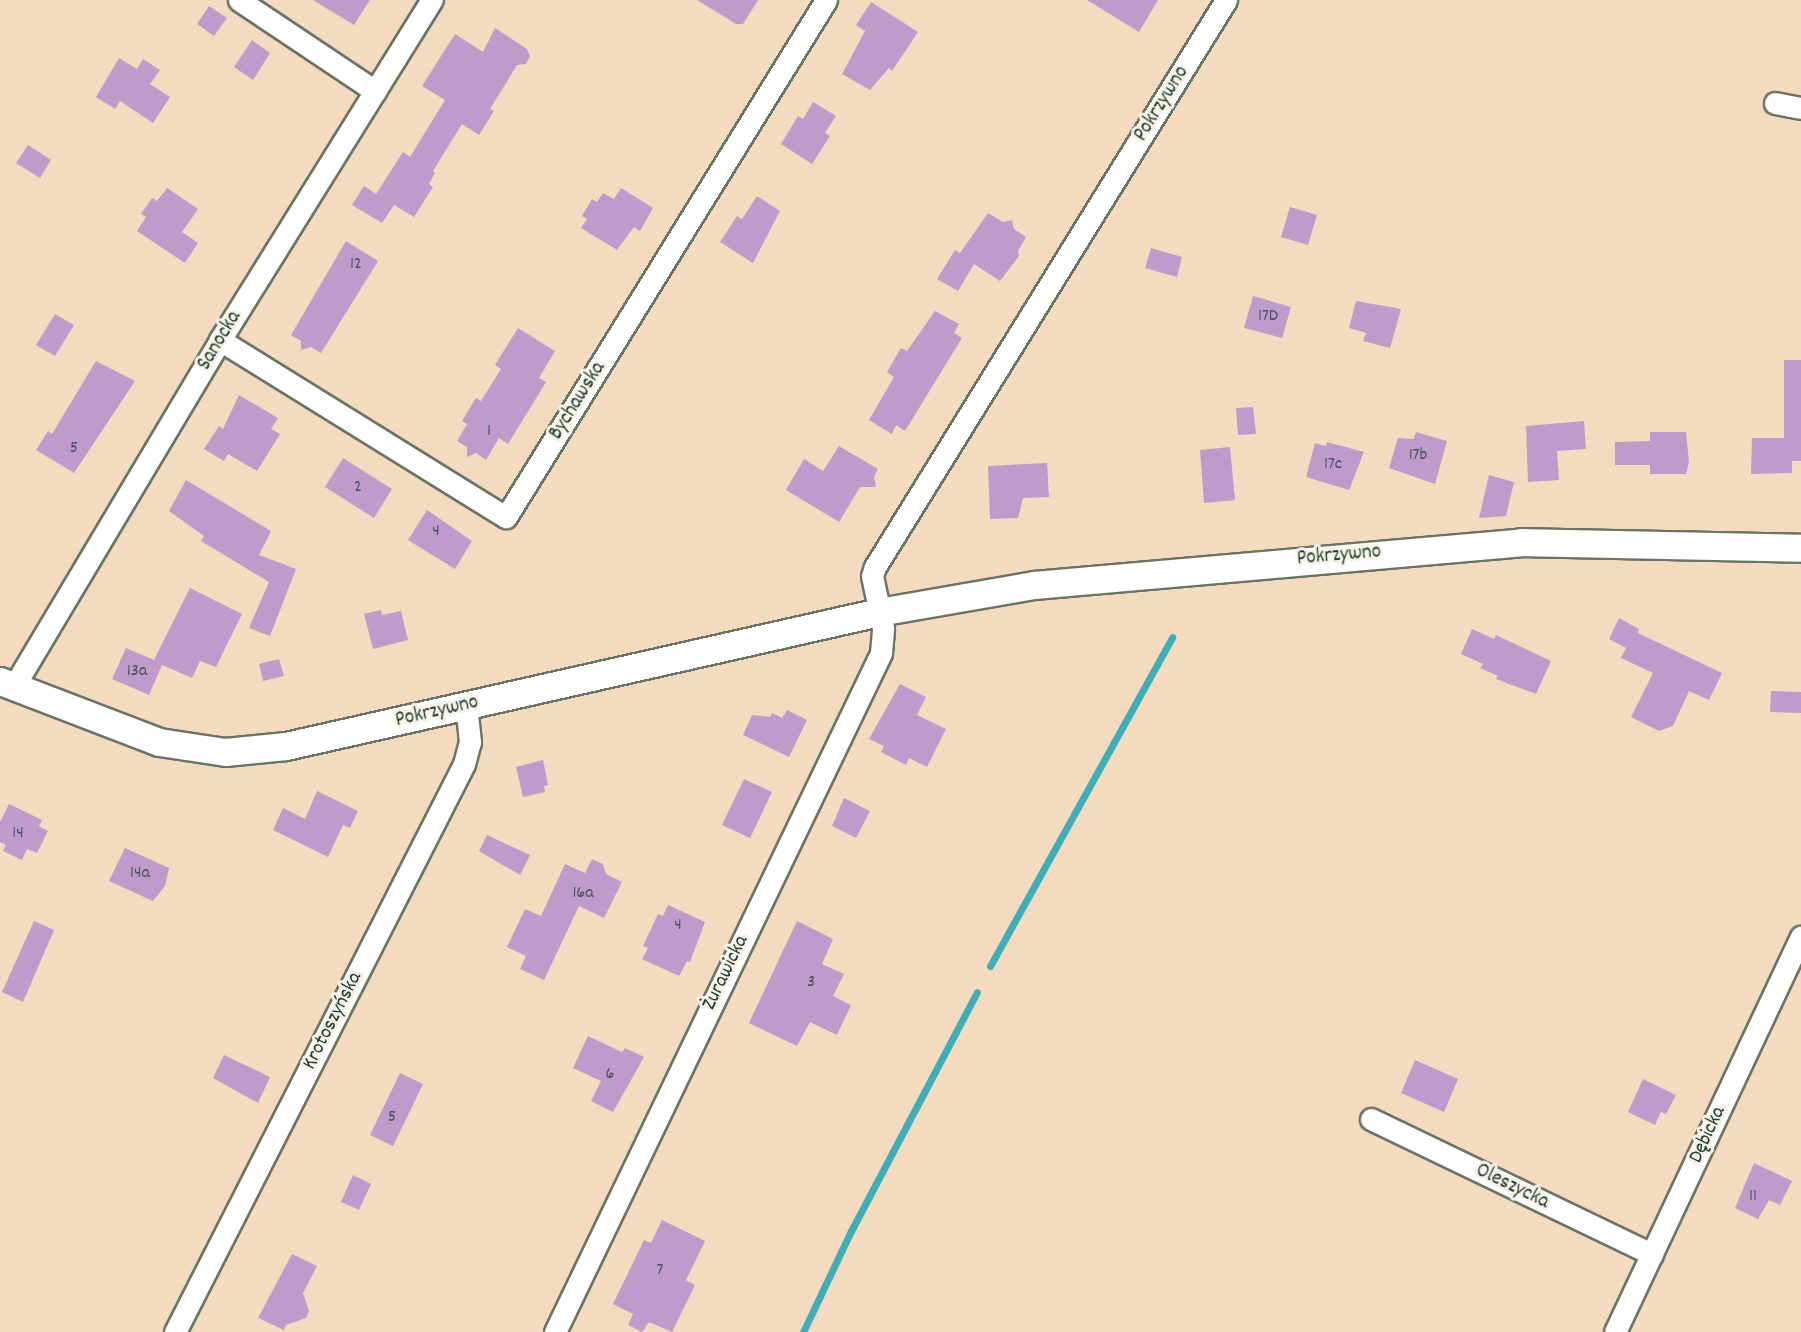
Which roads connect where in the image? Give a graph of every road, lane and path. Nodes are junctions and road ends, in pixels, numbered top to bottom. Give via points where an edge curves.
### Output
1 (239, 0) edge
2 (432, 0) edge
3 (826, 0) edge
4 (1226, 0) edge
5 (375, 91) junction
6 (1775, 103) dead end
7 (1801, 108) edge
8 (220, 340) junction
9 (1801, 548) edge
10 (879, 612) junction
11 (7, 684) edge
12 (466, 705) junction
13 (1801, 938) edge
14 (1371, 1119) dead end
15 (1652, 1254) junction
16 (175, 1332) edge
17 (555, 1332) edge
18 (1615, 1332) edge

1 - 5 street
2 - 5 street, Sanocka
3 - 8 street, Bychawska via 506,517
4 - 10 street, Pokrzywno via 875,567
5 - 8 street, Sanocka
6 - 7 street
8 - 11 street, Sanocka
9 - 10 street, Pokrzywno via 1566,541 1459,546 1109,576 992,591
10 - 12 street, Pokrzywno
10 - 17 street, Żurawicka via 883,640 880,653
11 - 12 street, Pokrzywno via 159,742 205,752 286,746
12 - 16 street, Krotoszyńska via 470,742 464,764
13 - 15 street, Dębicka
14 - 15 street, Oleszycka
15 - 18 street, Dębicka

